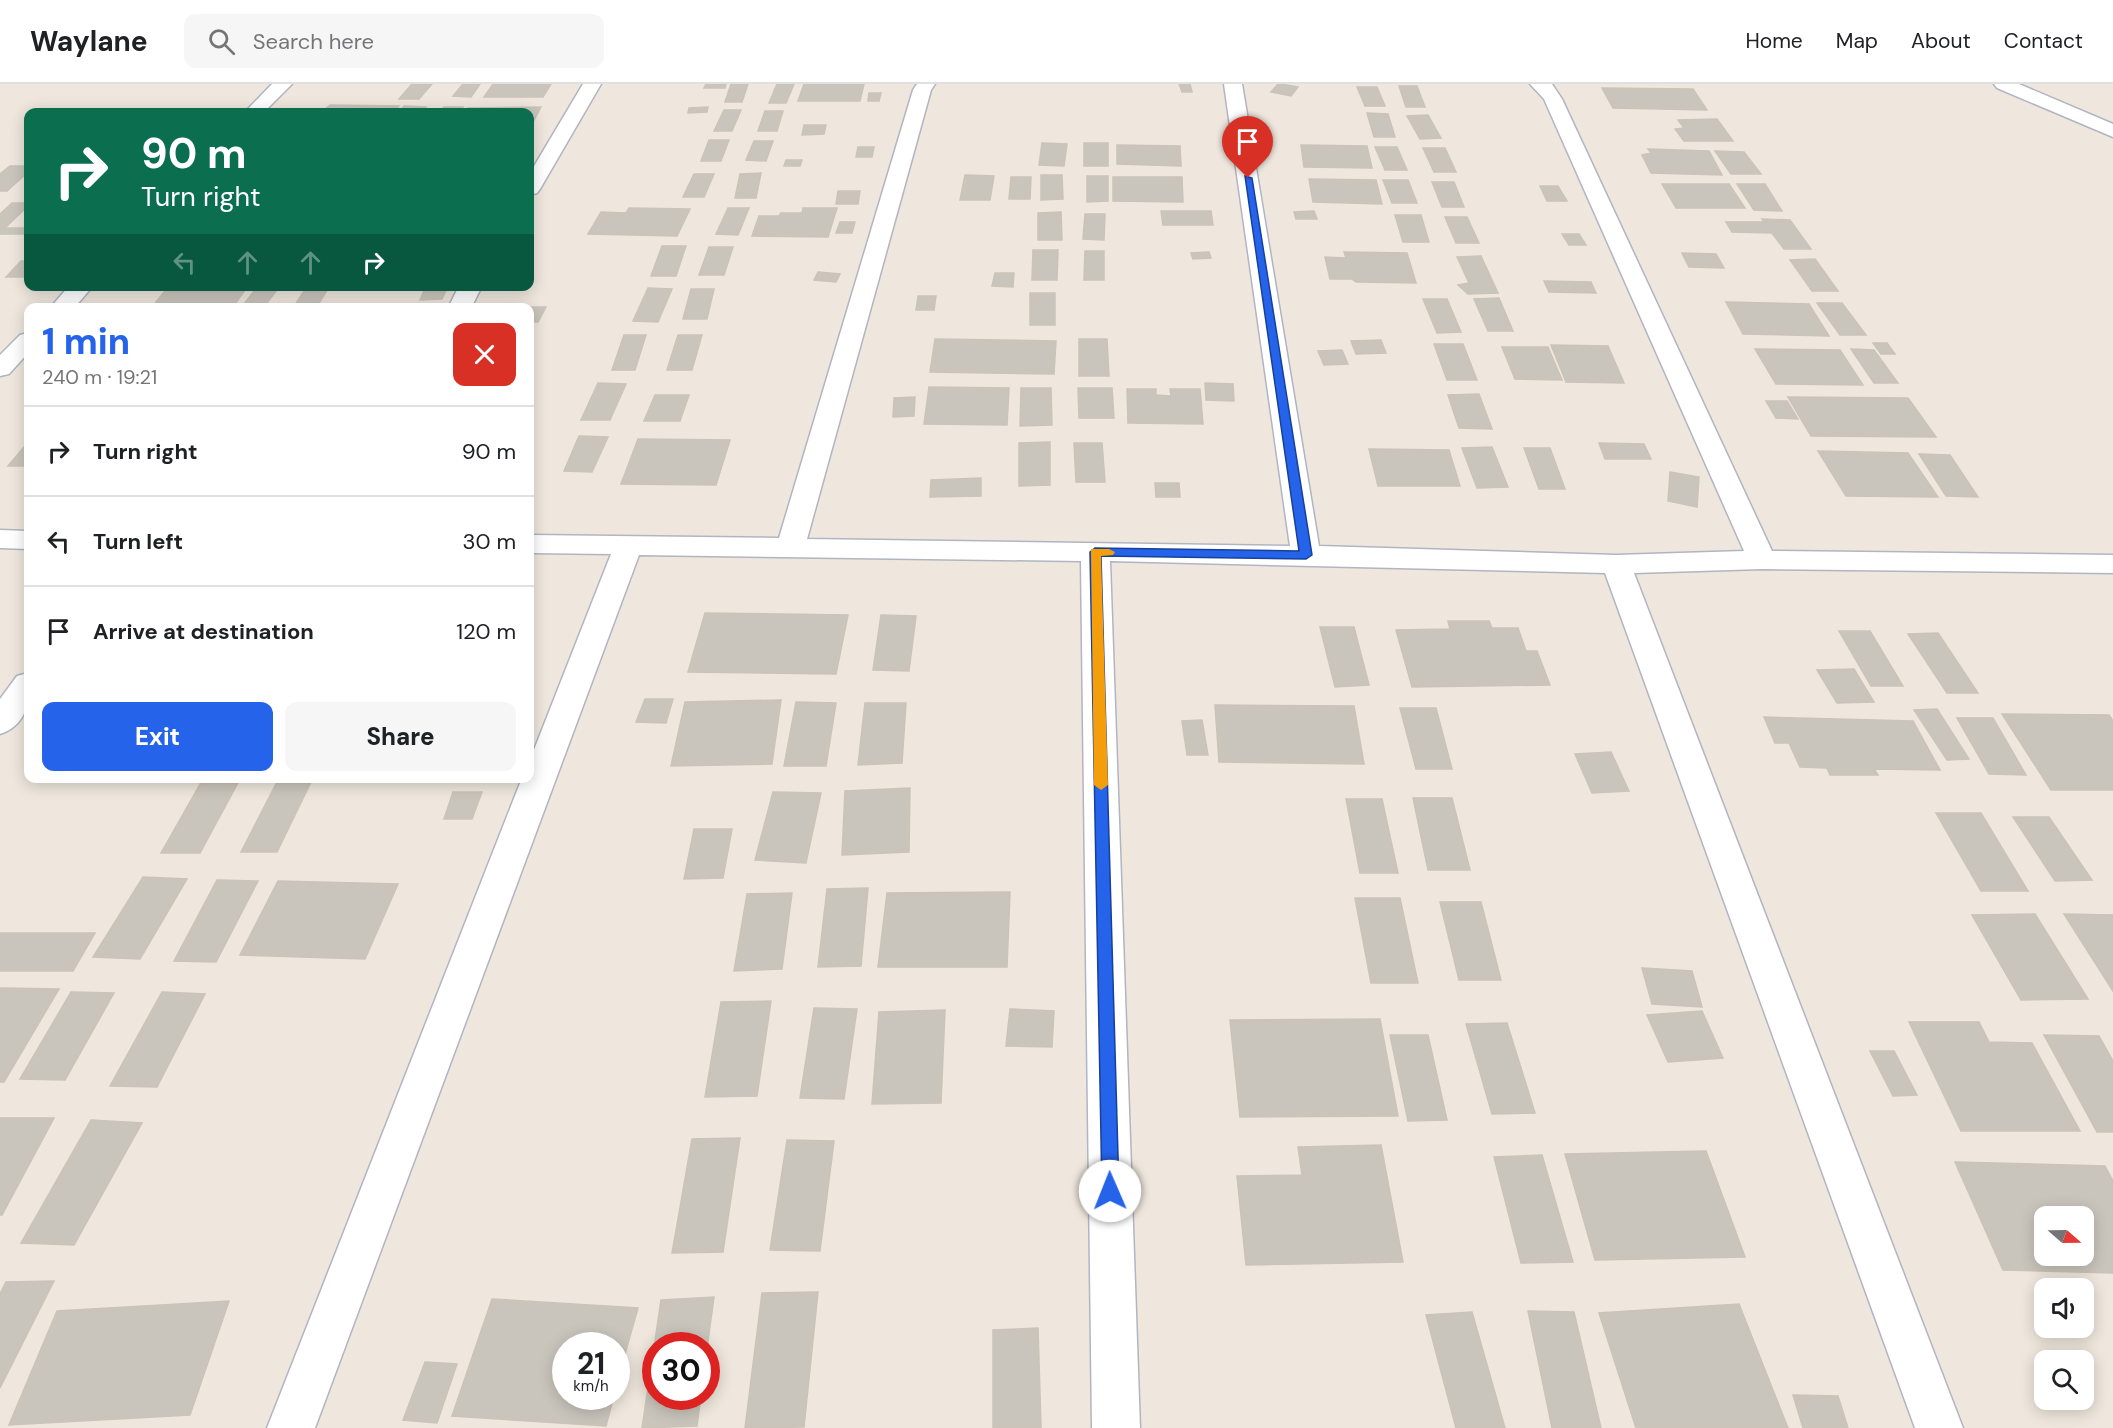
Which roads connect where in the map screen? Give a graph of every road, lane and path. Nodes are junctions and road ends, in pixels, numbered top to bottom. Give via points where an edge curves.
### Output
1 (283, 84) edge
2 (592, 84) edge
3 (926, 84) edge
4 (1233, 84) edge
5 (1539, 84) edge
6 (2003, 84) edge
7 (259, 108) edge
8 (2113, 131) edge
9 (534, 182) edge
10 (77, 291) edge
11 (66, 303) edge
12 (24, 344) edge
13 (0, 369) edge
14 (0, 539) edge
15 (24, 540) edge
16 (534, 544) edge
17 (628, 546) junction
18 (790, 548) junction
19 (1095, 552) junction
20 (1306, 555) junction
21 (1762, 560) junction
22 (1616, 564) junction
23 (2110, 568) edge
24 (24, 689) edge
25 (0, 722) edge
26 (291, 1428) edge
27 (1116, 1428) edge
28 (1940, 1428) edge

1 - 7 street
2 - 9 street
3 - 18 street
4 - 20 street
5 - 21 street via 1553,99
6 - 8 street
10 - 11 street
12 - 13 street
14 - 15 street
16 - 17 street
17 - 18 street
17 - 26 street
18 - 19 street
19 - 20 street
19 - 27 street
20 - 22 street
21 - 22 street
21 - 23 street
22 - 28 street
24 - 25 street

